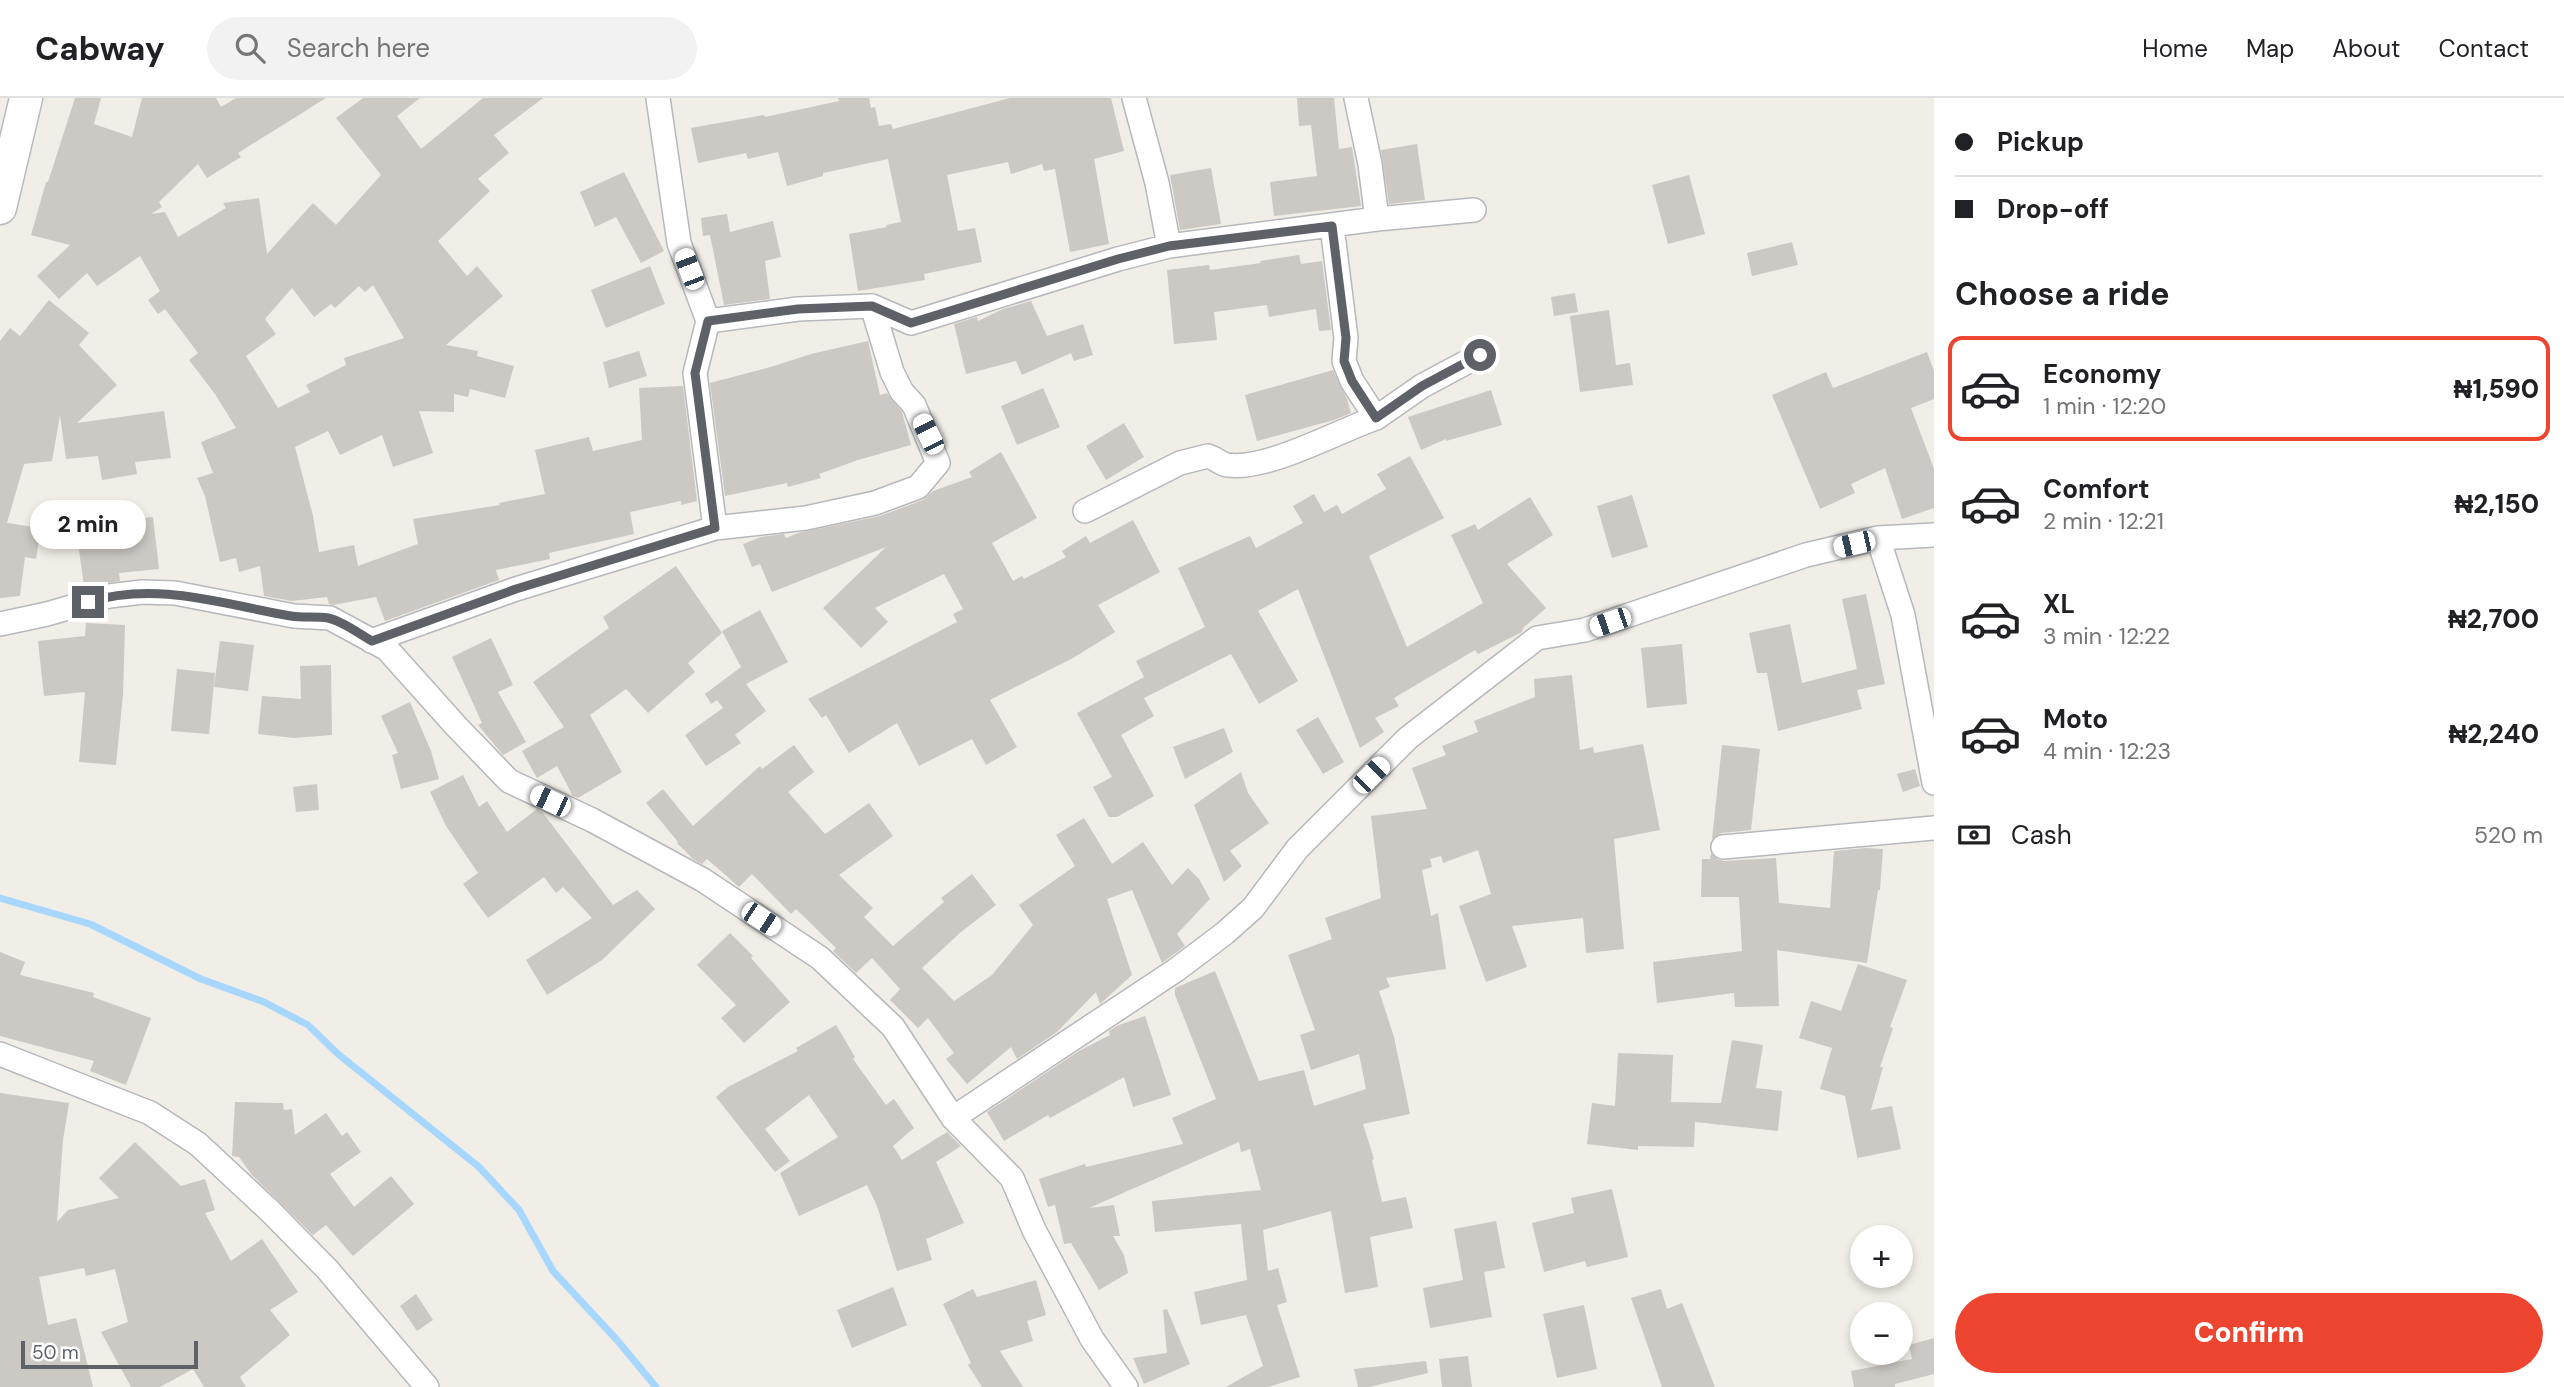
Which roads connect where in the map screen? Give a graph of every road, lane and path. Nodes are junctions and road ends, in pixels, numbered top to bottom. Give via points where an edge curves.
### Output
1 (26, 98) edge
2 (658, 98) edge
3 (1133, 98) edge
4 (1356, 98) edge
5 (0, 208) edge
6 (1474, 210) dead end
7 (1377, 219) junction
8 (1332, 226) junction
9 (1169, 246) junction
10 (872, 306) junction
11 (708, 321) junction
12 (1480, 355) dead end
13 (1376, 418) junction
14 (1085, 511) dead end
15 (715, 528) junction
16 (1934, 535) edge
17 (1878, 538) junction
18 (0, 624) edge
19 (372, 641) junction
20 (1934, 783) edge
21 (1934, 828) edge
22 (1723, 847) dead end
23 (0, 1054) edge
24 (953, 1118) junction
25 (427, 1387) edge
26 (1125, 1387) edge

1 - 5 main road
2 - 11 street via 679,243
3 - 9 street
4 - 7 street
6 - 7 street
7 - 8 street
8 - 9 street
8 - 13 street via 1346,338 1344,361
9 - 10 street via 911,323
10 - 11 street via 798,309
10 - 15 street via 892,372 914,405 938,463 918,487 875,503 806,518
11 - 15 street via 695,373
12 - 13 street via 1422,386
13 - 14 street via 1294,453 1243,465 1224,465 1208,456 1180,463
15 - 19 street via 516,589
16 - 17 street
17 - 20 street via 1903,615
17 - 24 street via 1807,555 1585,630 1537,638 1408,738 1297,849 1253,908 1225,933
18 - 19 street via 109,596 175,593 294,616 330,618
19 - 24 street via 387,649 509,781 702,880 820,958 893,1027
21 - 22 street
23 - 25 street via 150,1113 198,1144 327,1269
24 - 26 street via 1012,1178 1092,1339

